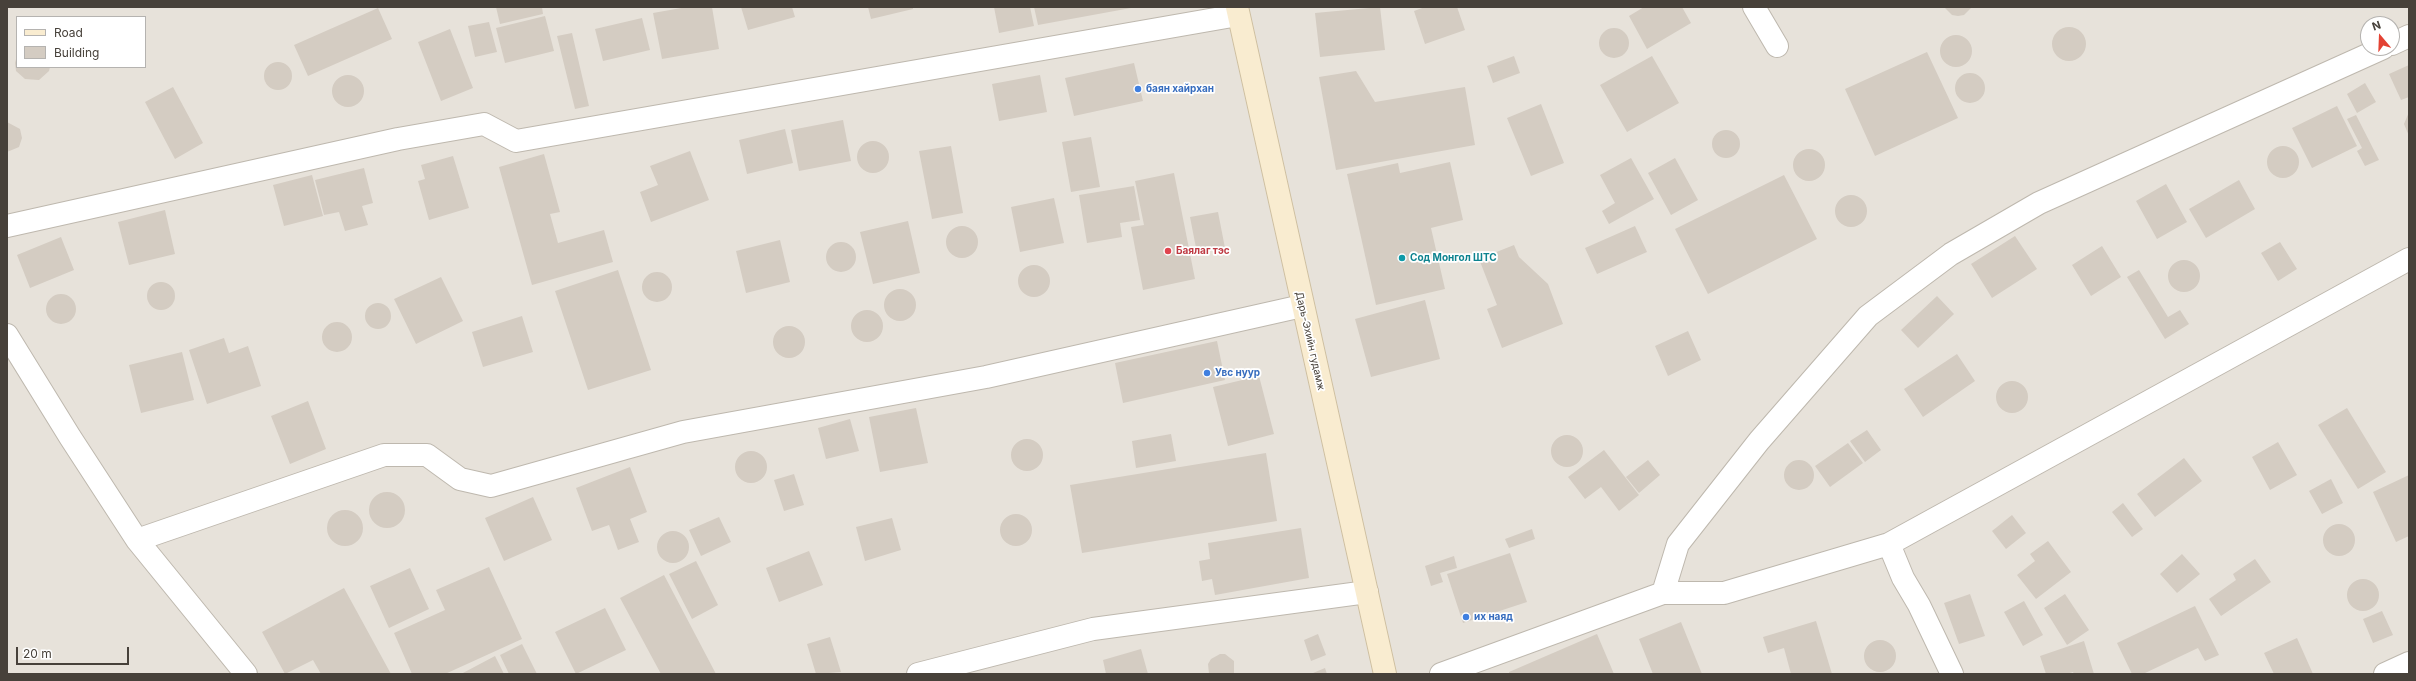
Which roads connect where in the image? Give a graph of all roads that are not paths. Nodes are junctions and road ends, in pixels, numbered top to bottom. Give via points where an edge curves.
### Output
1 (1754, 7) edge
2 (1238, 11) edge
3 (1777, 46) dead end
4 (2365, 56) edge
5 (7, 226) edge
6 (2409, 259) edge
7 (1302, 306) junction
8 (7, 335) edge
9 (138, 540) junction
10 (1889, 544) junction
11 (1367, 592) junction
12 (1663, 593) junction
13 (2409, 663) edge
14 (246, 674) edge
15 (918, 674) edge
16 (1385, 674) edge
17 (1441, 674) edge
18 (1952, 674) edge
19 (2385, 674) edge

1 - 3 street
2 - 5 street via 516,141 484,124 413,136
2 - 7 main road, Дарь-Эхийн гудамж
4 - 12 street via 2039,204 1951,254 1868,316 1758,441 1678,544
6 - 10 street
7 - 9 street via 986,376 683,432 491,486 460,479 427,455 384,455
7 - 11 main road, Дарь-Эхийн гудамж
8 - 9 street
9 - 14 street
10 - 12 street via 1724,593
10 - 18 street via 1903,578
11 - 15 street via 1093,629
11 - 16 main road, Дарь-Эхийн гудамж
12 - 17 street
13 - 19 street

